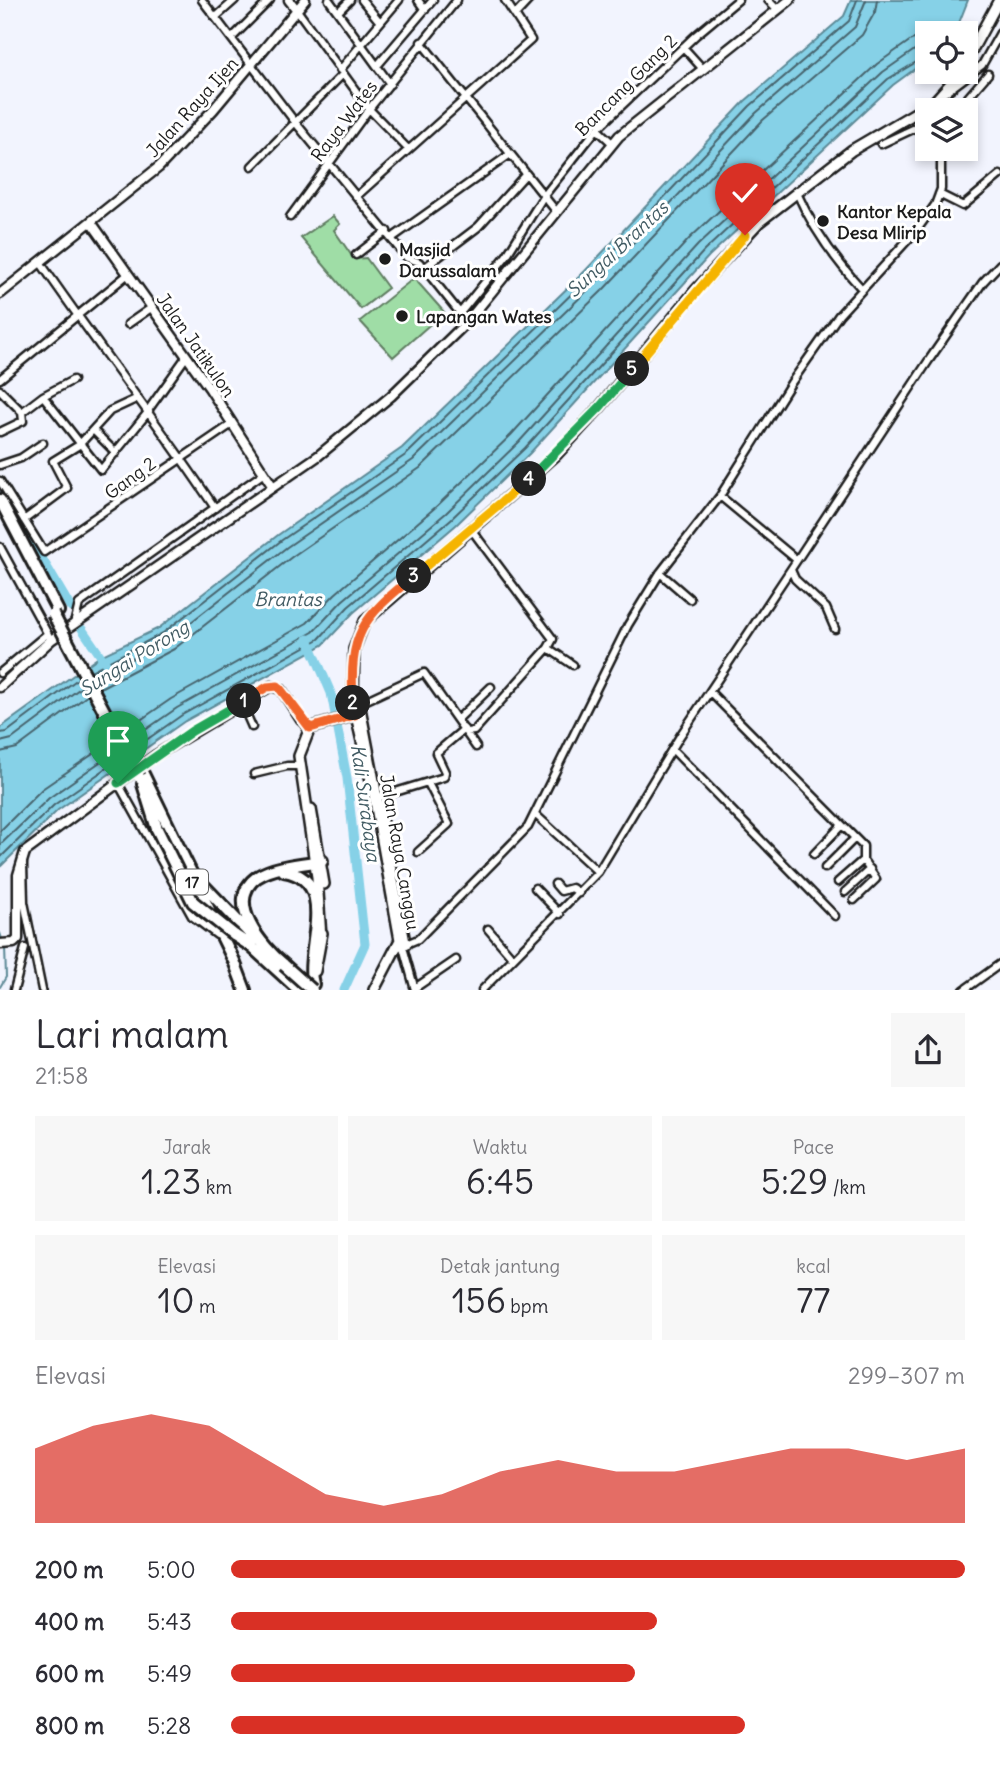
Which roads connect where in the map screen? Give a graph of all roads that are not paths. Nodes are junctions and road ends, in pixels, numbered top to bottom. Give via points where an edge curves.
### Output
1 (202, 0) edge
2 (235, 0) edge
3 (270, 0) edge
4 (289, 0) edge
5 (305, 0) edge
6 (329, 0) edge
7 (350, 0) edge
8 (362, 0) edge
9 (385, 0) edge
10 (399, 0) edge
11 (418, 0) edge
12 (433, 0) edge
13 (457, 0) edge
14 (505, 0) edge
15 (529, 0) edge
16 (738, 0) edge
17 (768, 0) edge
18 (790, 0) edge
19 (999, 0) edge
20 (391, 9) junction
21 (297, 10) junction
22 (425, 10) junction
23 (778, 10) junction
24 (338, 12) junction
25 (515, 15) junction
26 (216, 17) junction
27 (380, 22) junction
28 (1000, 33) edge
29 (232, 38) junction
30 (978, 39) edge
31 (421, 42) junction
32 (362, 43) junction
33 (683, 47) junction
34 (252, 64) junction
35 (377, 66) junction
36 (702, 68) junction
37 (342, 72) junction
38 (988, 74) dead end
39 (390, 84) junction
40 (952, 84) edge
41 (944, 94) junction
42 (464, 97) junction
43 (941, 98) edge
44 (967, 98) edge
45 (369, 109) junction
46 (915, 117) edge
47 (295, 122) junction
48 (915, 128) edge
49 (597, 130) junction
50 (612, 143) junction
51 (881, 144) dead end
52 (408, 149) junction
53 (509, 155) junction
54 (942, 161) edge
55 (331, 163) junction
56 (252, 166) dead end
57 (525, 175) junction
58 (1000, 175) edge
59 (796, 191) junction
60 (940, 194) junction
61 (358, 195) junction
62 (543, 197) junction
63 (556, 211) junction
64 (290, 217) dead end
65 (91, 222) junction
66 (387, 231) junction
67 (392, 238) junction
68 (356, 255) dead end
69 (508, 255) junction
70 (40, 262) junction
71 (517, 262) junction
72 (1000, 264) edge
73 (424, 268) junction
74 (127, 275) junction
75 (862, 289) junction
76 (0, 294) edge
77 (151, 308) junction
78 (460, 313) junction
79 (77, 315) junction
80 (467, 322) junction
81 (128, 324) dead end
82 (186, 357) junction
83 (0, 379) edge
84 (73, 380) dead end
85 (2, 395) edge
86 (43, 396) junction
87 (138, 398) junction
88 (149, 410) junction
89 (22, 412) junction
90 (232, 424) junction
91 (93, 430) junction
92 (0, 432) edge
93 (43, 443) dead end
94 (79, 445) junction
95 (116, 453) junction
96 (181, 458) junction
97 (0, 465) edge
98 (264, 473) junction
99 (0, 481) edge
100 (273, 487) junction
101 (720, 496) junction
102 (0, 500) edge
103 (215, 508) junction
104 (0, 512) edge
105 (24, 520) junction
106 (471, 529) junction
107 (0, 547) edge
108 (797, 561) junction
109 (791, 570) junction
110 (660, 573) junction
111 (690, 599) dead end
112 (56, 612) junction
113 (74, 624) junction
114 (835, 629) dead end
115 (49, 637) junction
116 (548, 648) junction
117 (573, 665) dead end
118 (0, 673) edge
119 (0, 687) edge
120 (491, 687) dead end
121 (710, 692) junction
122 (241, 702) junction
123 (357, 704) junction
124 (355, 715) junction
125 (457, 720) junction
126 (313, 726) junction
127 (251, 727) dead end
128 (465, 731) junction
129 (476, 747) dead end
130 (672, 749) junction
131 (300, 766) junction
132 (254, 774) dead end
133 (142, 778) junction
134 (118, 783) junction
135 (428, 783) junction
136 (379, 797) junction
137 (536, 815) junction
138 (842, 825) junction
139 (855, 838) junction
140 (418, 852) dead end
141 (814, 854) dead end
142 (21, 859) junction
143 (187, 860) junction
144 (863, 860) junction
145 (318, 861) junction
146 (825, 868) dead end
147 (870, 869) junction
148 (278, 870) junction
149 (598, 872) junction
150 (838, 882) dead end
151 (555, 884) dead end
152 (535, 888) dead end
153 (845, 892) dead end
154 (579, 893) junction
155 (854, 900) dead end
156 (560, 914) junction
157 (835, 916) dead end
158 (488, 929) dead end
159 (218, 935) junction
160 (8, 943) edge
161 (403, 946) junction
162 (25, 948) junction
163 (35, 950) junction
164 (513, 958) junction
165 (456, 960) dead end
166 (282, 964) junction
167 (1000, 964) edge
168 (312, 988) edge
169 (415, 989) edge
170 (967, 989) edge
171 (13, 990) edge
172 (42, 990) edge
173 (239, 990) edge
174 (245, 990) edge
175 (299, 990) edge
176 (374, 990) edge
177 (482, 990) edge

1 - 26 street
2 - 26 street
3 - 29 street
4 - 21 main road
5 - 21 main road, Jalan Raya Ijen
6 - 24 street
7 - 24 street
8 - 27 street
9 - 20 street
10 - 20 street
11 - 22 street
12 - 22 street
13 - 31 street, Raya Wates
14 - 25 street
15 - 25 street
16 - 33 street, Bancang Gang 2
17 - 23 street
18 - 23 main road
19 - 30 main road
20 - 27 street
21 - 34 main road, Jalan Raya Ijen
21 - 37 street
22 - 35 street
23 - 36 main road
24 - 32 street
25 - 42 street via 531,40
26 - 29 street
27 - 32 street
28 - 41 street via 982,65
29 - 34 street
31 - 39 street, Raya Wates
31 - 42 street
32 - 35 street
32 - 37 street
33 - 36 street
33 - 49 street, Bancang Gang 2
34 - 47 street
34 - 65 main road, Jalan Raya Ijen via 159,167
35 - 39 street
36 - 50 main road
37 - 45 street
37 - 47 street
38 - 44 street
39 - 45 street, Raya Wates
40 - 41 main road, Jalan Raya Canggu
41 - 43 main road, Jalan Raya Canggu
42 - 52 street
42 - 53 street
45 - 52 street
45 - 55 street, Raya Wates
46 - 59 main road, Jalan Raya Canggu via 852,150
47 - 55 street
47 - 56 street
48 - 51 street
49 - 50 street
49 - 62 street, Bancang Gang 2
50 - 63 main road
52 - 61 street
53 - 57 street
53 - 67 street
54 - 60 street
55 - 61 street
55 - 64 street, Raya Wates
57 - 62 street
57 - 73 street via 478,227
58 - 60 street via 963,206
59 - 75 street via 838,262
59 - 106 main road, Jalan Raya Canggu via 745,235 555,455
60 - 75 street via 916,231
61 - 66 street
62 - 63 street
62 - 69 street, Bancang Gang 2
63 - 71 main road
65 - 70 main road, Jalan Raya Ijen
65 - 74 main road, Jalan Jatikulon
66 - 67 street
66 - 68 street
67 - 73 street via 407,258
69 - 71 street
69 - 78 street, Bancang Gang 2
70 - 76 main road, Jalan Raya Ijen
70 - 79 street
71 - 80 main road
72 - 108 street via 952,327
73 - 78 street
74 - 77 main road, Jalan Jatikulon
74 - 79 street
75 - 101 street via 791,383
77 - 81 street
77 - 82 main road, Jalan Jatikulon
78 - 80 street
79 - 83 street
79 - 87 street
80 - 100 main road via 391,396
82 - 88 street
82 - 90 main road, Jalan Jatikulon
84 - 86 street
85 - 89 street
86 - 89 street
86 - 94 street
87 - 88 street
87 - 91 street via 110,411
88 - 95 street
88 - 96 street
89 - 92 street via 23,421
90 - 96 street, Gang 2
90 - 98 main road, Jalan Jatikulon
91 - 94 street
91 - 95 street
93 - 97 street
94 - 95 street via 100,470
94 - 105 street via 53,462 66,489
96 - 103 street
96 - 105 street, Gang 2 via 43,552
98 - 100 main road, Jalan Jatikulon
98 - 103 street
99 - 105 street
100 - 113 main road
101 - 108 street
101 - 110 street
102 - 112 highway, 17
103 - 113 street via 79,604
104 - 112 highway, 17
106 - 116 street via 551,634
106 - 123 main road, Jalan Raya Canggu via 365,621 354,649
107 - 115 street
108 - 109 street
109 - 114 street via 825,608
109 - 121 street
110 - 111 street
110 - 137 street via 602,675
112 - 133 highway, 17, bridge
113 - 115 main road
115 - 118 street
115 - 119 main road
116 - 117 street
116 - 128 street via 474,731
120 - 125 street
121 - 130 street
121 - 138 street
122 - 126 main road via 278,686
122 - 127 street
122 - 134 main road
123 - 124 main road, Jalan Raya Canggu
123 - 125 street via 424,673
123 - 136 street
124 - 126 main road
124 - 161 main road, Jalan Raya Canggu
125 - 128 street
126 - 131 main road via 300,747
128 - 129 street
128 - 135 street via 437,751 446,775
130 - 149 street
130 - 157 street
131 - 132 street
131 - 145 main road
133 - 143 highway, 17
133 - 159 highway, 17
133 - 175 highway, bridge via 157,829 193,902
134 - 142 main road via 37,842
134 - 159 street via 192,916
135 - 136 street
135 - 140 street via 449,824
136 - 161 street
137 - 149 street
137 - 161 street via 515,843 418,939
138 - 139 street
138 - 141 street
139 - 144 street via 864,849
139 - 146 street
142 - 160 main road
142 - 163 street via 24,902
143 - 166 highway via 220,906
143 - 174 highway, 17
144 - 147 street
144 - 150 street
145 - 148 highway
145 - 168 main road via 324,918
147 - 153 street
147 - 155 street via 876,880
148 - 166 highway via 248,886 244,907 254,929
148 - 168 highway via 300,877 313,896
149 - 154 street
151 - 154 street via 561,891 572,888
152 - 156 street
154 - 156 street
156 - 164 street
158 - 164 street
159 - 173 highway, 17
160 - 162 street
161 - 169 street
161 - 176 main road, Jalan Raya Canggu
162 - 163 street
162 - 171 street
163 - 172 street
164 - 177 street
165 - 169 street
166 - 168 highway, bridge
167 - 170 street

